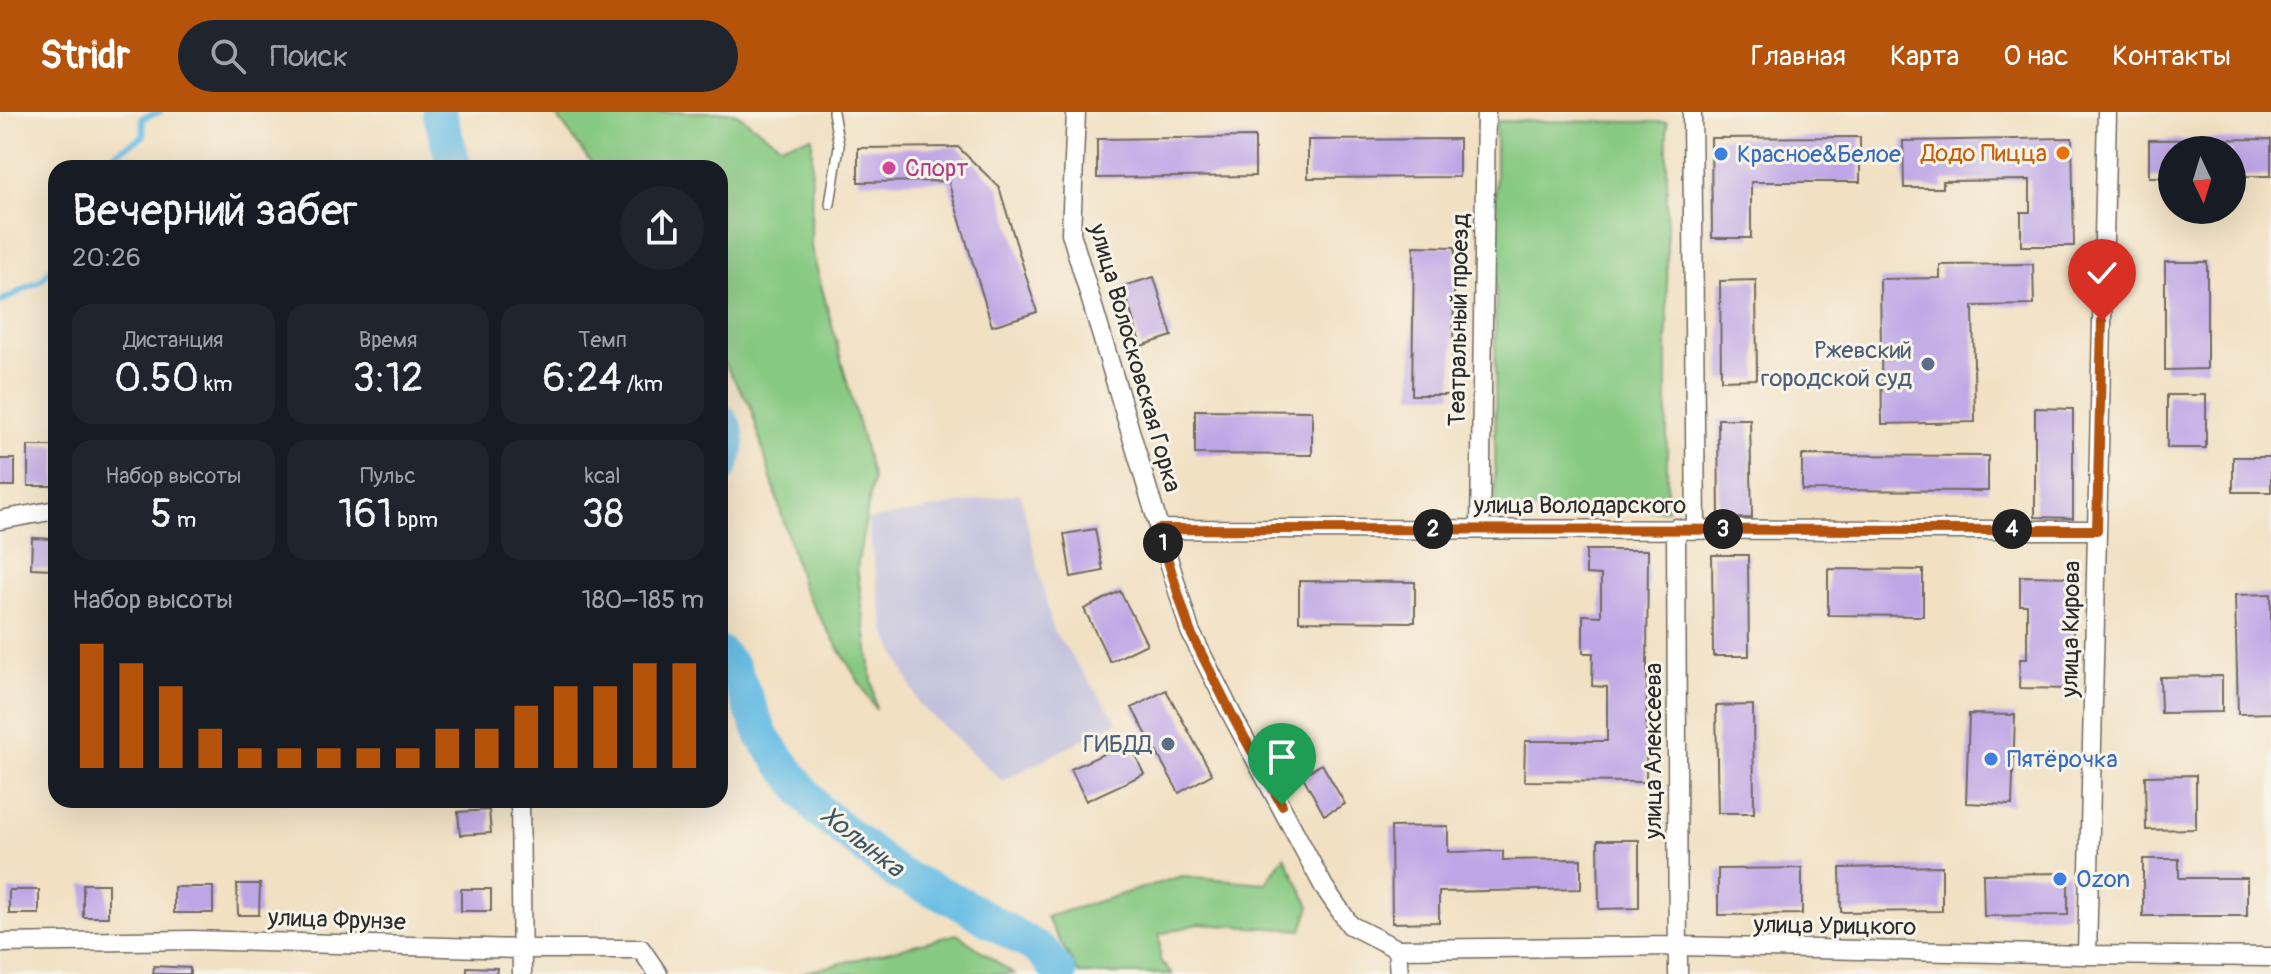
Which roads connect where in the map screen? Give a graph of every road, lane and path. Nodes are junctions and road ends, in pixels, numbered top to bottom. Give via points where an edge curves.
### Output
1 (833, 112) edge
2 (1076, 112) edge
3 (1486, 112) edge
4 (1692, 112) edge
5 (2107, 112) edge
6 (830, 204) dead end
7 (48, 511) edge
8 (0, 520) edge
9 (1676, 528) junction
10 (1158, 529) junction
11 (1480, 529) junction
12 (1696, 529) junction
13 (2097, 530) junction
14 (520, 808) edge
15 (0, 943) edge
16 (1678, 946) junction
17 (522, 949) junction
18 (1397, 949) junction
19 (2087, 955) junction
20 (2271, 957) edge
21 (522, 974) edge
22 (658, 974) edge
23 (1399, 974) edge
24 (1678, 974) edge

1 - 6 lane via 839,146
2 - 10 street, улица Волосковская Горка via 1071,233
3 - 11 street, Театральный проезд
4 - 12 street
5 - 13 street, улица Кирова
7 - 8 street
9 - 11 street, улица Володарского
9 - 12 street, улица Володарского
9 - 16 street, улица Алексеева
10 - 11 street, улица Володарского
10 - 18 street, улица Волосковская Горка via 1190,631 1324,887 1350,925
12 - 13 street, улица Володарского
13 - 19 street, улица Кирова
14 - 17 street
15 - 17 street, улица Фрунзе via 191,940
16 - 18 street, улица Урицкого
16 - 19 street, улица Урицкого
16 - 24 street, улица Алексеева
17 - 21 street
17 - 22 street, улица Фрунзе via 641,949
18 - 23 street
19 - 20 street, улица Урицкого

